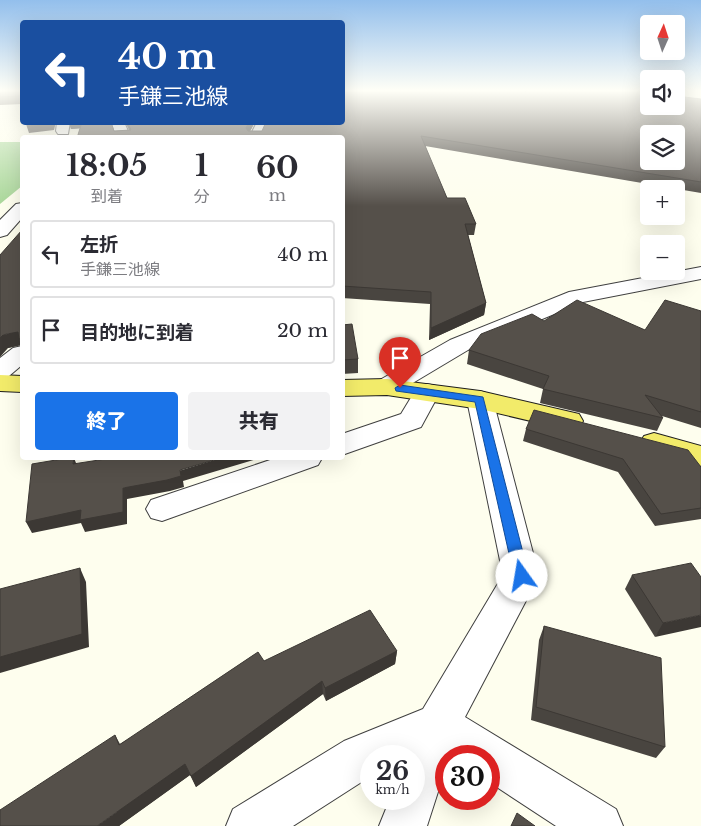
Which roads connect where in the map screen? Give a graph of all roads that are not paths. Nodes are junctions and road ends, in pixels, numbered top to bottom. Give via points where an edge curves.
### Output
1 (20, 210) edge
2 (0, 231) edge
3 (701, 273) edge
4 (20, 355) edge
5 (0, 371) edge
6 (0, 383) edge
7 (20, 384) edge
8 (387, 386) junction
9 (345, 388) edge
10 (427, 392) junction
11 (480, 400) junction
12 (591, 426) edge
13 (628, 435) edge
14 (345, 444) edge
15 (701, 456) edge
16 (301, 460) edge
17 (162, 509) dead end
18 (438, 725) junction
19 (471, 745) edge
20 (425, 762) edge
21 (500, 763) edge
22 (409, 810) edge
23 (250, 826) edge
24 (403, 826) edge
25 (599, 826) edge

1 - 2 street
3 - 8 street via 576,297 459,345
4 - 5 street
6 - 7 main road
8 - 9 main road
8 - 10 main road
10 - 11 main road
10 - 14 street via 411,420
11 - 12 main road
11 - 18 street via 522,576
13 - 15 main road
16 - 17 street
18 - 19 street
18 - 20 street
18 - 23 street via 360,757
21 - 25 street
22 - 24 street

